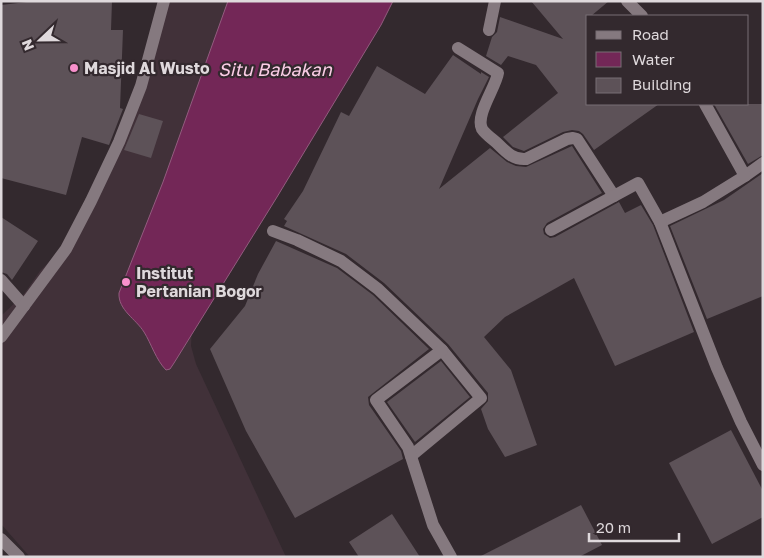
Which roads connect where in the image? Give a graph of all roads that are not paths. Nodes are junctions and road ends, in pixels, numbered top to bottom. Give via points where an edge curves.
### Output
1 (164, 1) edge
2 (496, 1) edge
3 (627, 1) edge
4 (641, 15) edge
5 (489, 30) dead end
6 (458, 48) dead end
7 (706, 105) edge
8 (763, 163) edge
9 (745, 176) junction
10 (614, 196) junction
11 (660, 222) junction
12 (551, 230) dead end
13 (273, 231) dead end
14 (1, 280) edge
15 (24, 306) junction
16 (1, 337) edge
17 (442, 350) junction
18 (411, 456) junction
19 (763, 465) edge
20 (1, 539) edge
21 (19, 557) edge
22 (451, 557) edge

1 - 15 street via 141,86 119,142 66,249
2 - 5 street
3 - 4 street
6 - 10 street via 498,72 482,115 483,131 518,160 526,160 567,139 577,139
7 - 9 street
8 - 9 street
9 - 11 street via 703,202
10 - 11 street via 638,182
10 - 12 street
11 - 19 street via 717,368
13 - 17 street via 341,261 378,290
14 - 15 street
15 - 16 street
17 - 18 street via 376,400 408,446
17 - 18 street via 481,398
18 - 22 street via 434,525
20 - 21 street

